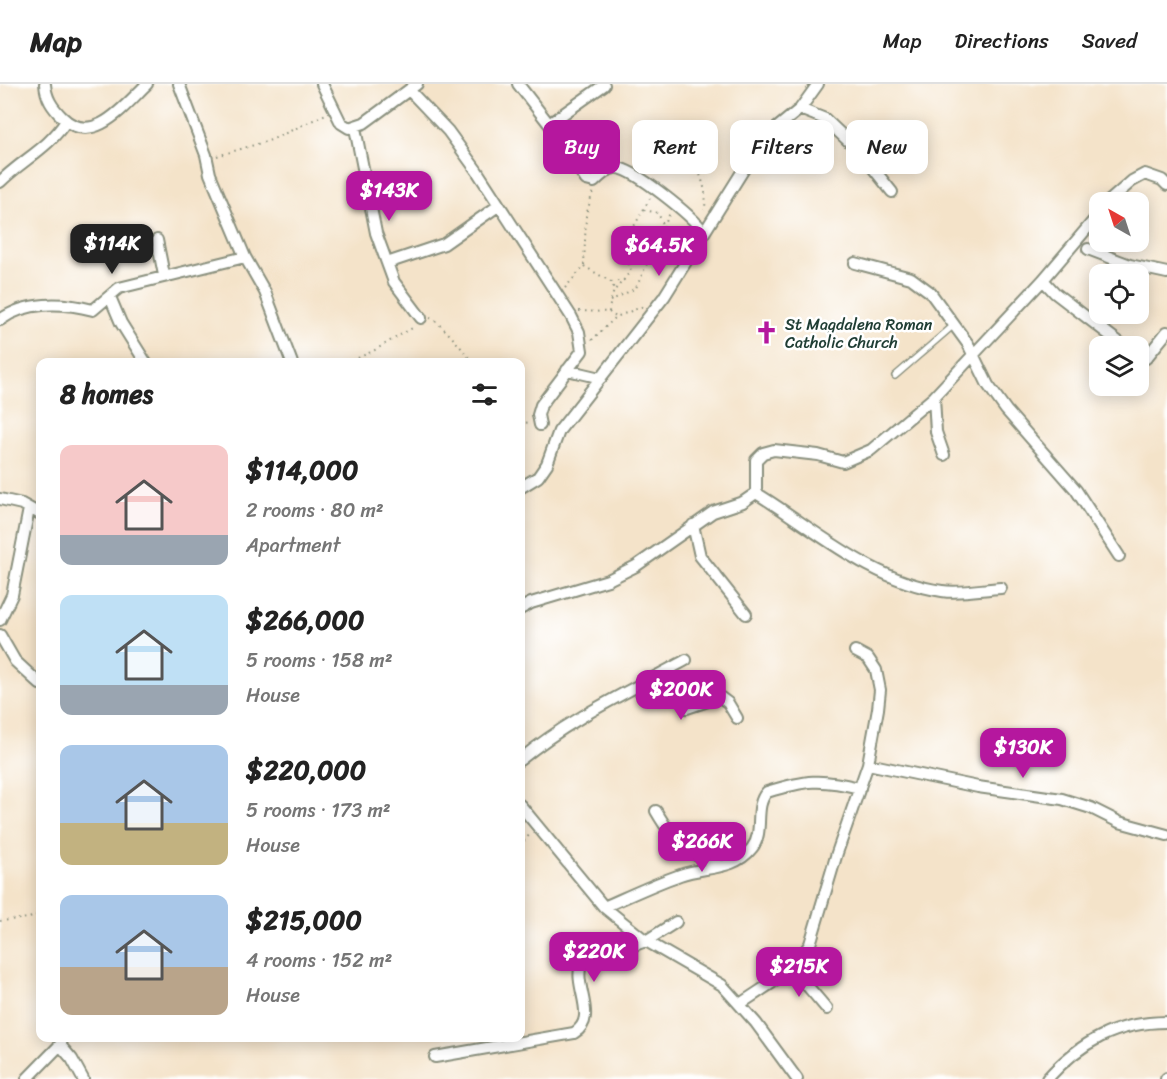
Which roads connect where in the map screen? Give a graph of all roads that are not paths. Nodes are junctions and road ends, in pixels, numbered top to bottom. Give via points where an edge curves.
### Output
1 (45, 84) edge
2 (147, 84) edge
3 (179, 84) edge
4 (322, 84) edge
5 (518, 84) edge
6 (818, 84) edge
7 (604, 85) edge
8 (413, 87) edge
9 (800, 109) junction
10 (546, 120) edge
11 (555, 120) edge
12 (66, 121) junction
13 (355, 128) junction
14 (620, 169) edge
15 (582, 174) edge
16 (606, 174) edge
17 (0, 182) edge
18 (1167, 185) edge
19 (892, 192) dead end
20 (1119, 192) edge
21 (498, 207) junction
22 (1089, 226) edge
23 (700, 227) junction
24 (157, 240) dead end
25 (1088, 249) dead end
26 (245, 257) junction
27 (387, 263) junction
28 (855, 263) dead end
29 (1167, 273) edge
30 (164, 275) junction
31 (1043, 280) junction
32 (110, 297) junction
33 (421, 318) road end
34 (0, 320) edge
35 (954, 325) junction
36 (1167, 332) edge
37 (1111, 336) edge
38 (974, 354) junction
39 (1149, 356) edge
40 (143, 358) edge
41 (290, 358) edge
42 (567, 370) junction
43 (895, 376) dead end
44 (601, 378) junction
45 (933, 397) junction
46 (540, 425) dead end
47 (944, 455) dead end
48 (525, 485) edge
49 (756, 493) junction
50 (0, 499) edge
51 (29, 509) junction
52 (36, 512) edge
53 (693, 525) junction
54 (1119, 556) dead end
55 (1001, 588) dead end
56 (525, 606) edge
57 (746, 614) dead end
58 (0, 620) edge
59 (0, 635) edge
60 (855, 651) dead end
61 (686, 660) dead end
62 (666, 671) junction
63 (36, 680) edge
64 (737, 718) dead end
65 (525, 756) edge
66 (868, 764) junction
67 (860, 788) junction
68 (525, 811) edge
69 (656, 811) dead end
70 (1167, 835) edge
71 (690, 854) junction
72 (723, 866) junction
73 (682, 874) junction
74 (604, 907) junction
75 (676, 922) dead end
76 (646, 941) junction
77 (793, 969) junction
78 (740, 1004) junction
79 (827, 1009) dead end
80 (1167, 1022) edge
81 (525, 1041) edge
82 (62, 1042) edge
83 (520, 1042) edge
84 (435, 1056) dead end
85 (27, 1079) edge
86 (83, 1079) edge
87 (797, 1079) edge
88 (1047, 1079) edge

1 - 12 street via 51,104
2 - 12 street via 126,107 96,126 83,129
3 - 26 street via 210,174
4 - 13 street via 342,123
5 - 10 street
6 - 9 street
7 - 11 street
8 - 13 street
8 - 21 street via 458,144
9 - 19 street via 825,119 861,153
9 - 23 street via 762,140 734,187
12 - 17 street via 52,141
13 - 27 street via 376,233
14 - 23 street via 655,188
15 - 16 street via 594,182
18 - 20 street via 1145,174
21 - 27 street via 444,244
21 - 42 street via 530,250 579,332 582,351
22 - 31 street
23 - 44 street via 664,297
24 - 30 street
25 - 29 street via 1130,265
26 - 30 street
26 - 41 street via 265,292
27 - 33 street via 394,282
28 - 35 street via 911,278 930,292
30 - 32 street via 118,288
31 - 37 street
31 - 38 street
32 - 34 street via 93,310 26,306
32 - 40 street
35 - 38 street
35 - 43 lane
36 - 39 street
38 - 45 street
38 - 54 street via 988,385 1076,490
42 - 44 street
42 - 46 street via 541,405
44 - 48 street via 559,431 538,477
45 - 47 street via 936,432
45 - 49 street via 871,450 843,462 818,455 774,450 764,453 756,460
49 - 53 street
49 - 55 street via 860,562 902,580 944,592
50 - 51 street
51 - 52 street
51 - 58 street via 12,595
53 - 56 street via 636,566 608,580
53 - 57 street via 700,556
59 - 63 street via 15,661
60 - 66 street via 868,658 876,670 880,690
61 - 62 street
62 - 64 street via 687,708 720,697
62 - 65 street via 624,692
66 - 67 street
66 - 70 street via 1062,799 1119,822
67 - 72 street via 805,781 767,792 752,848 737,861
67 - 77 street via 810,944
68 - 74 street
69 - 71 street via 669,833
71 - 72 street
71 - 73 street
72 - 73 street
73 - 74 street
74 - 76 street
75 - 76 street
76 - 78 street via 710,977
76 - 81 street via 581,964 578,980 586,1015 583,1026 574,1033
77 - 78 street
77 - 79 street
78 - 87 street
80 - 88 street via 1111,1030 1076,1050
82 - 85 street
82 - 86 street
83 - 84 street

